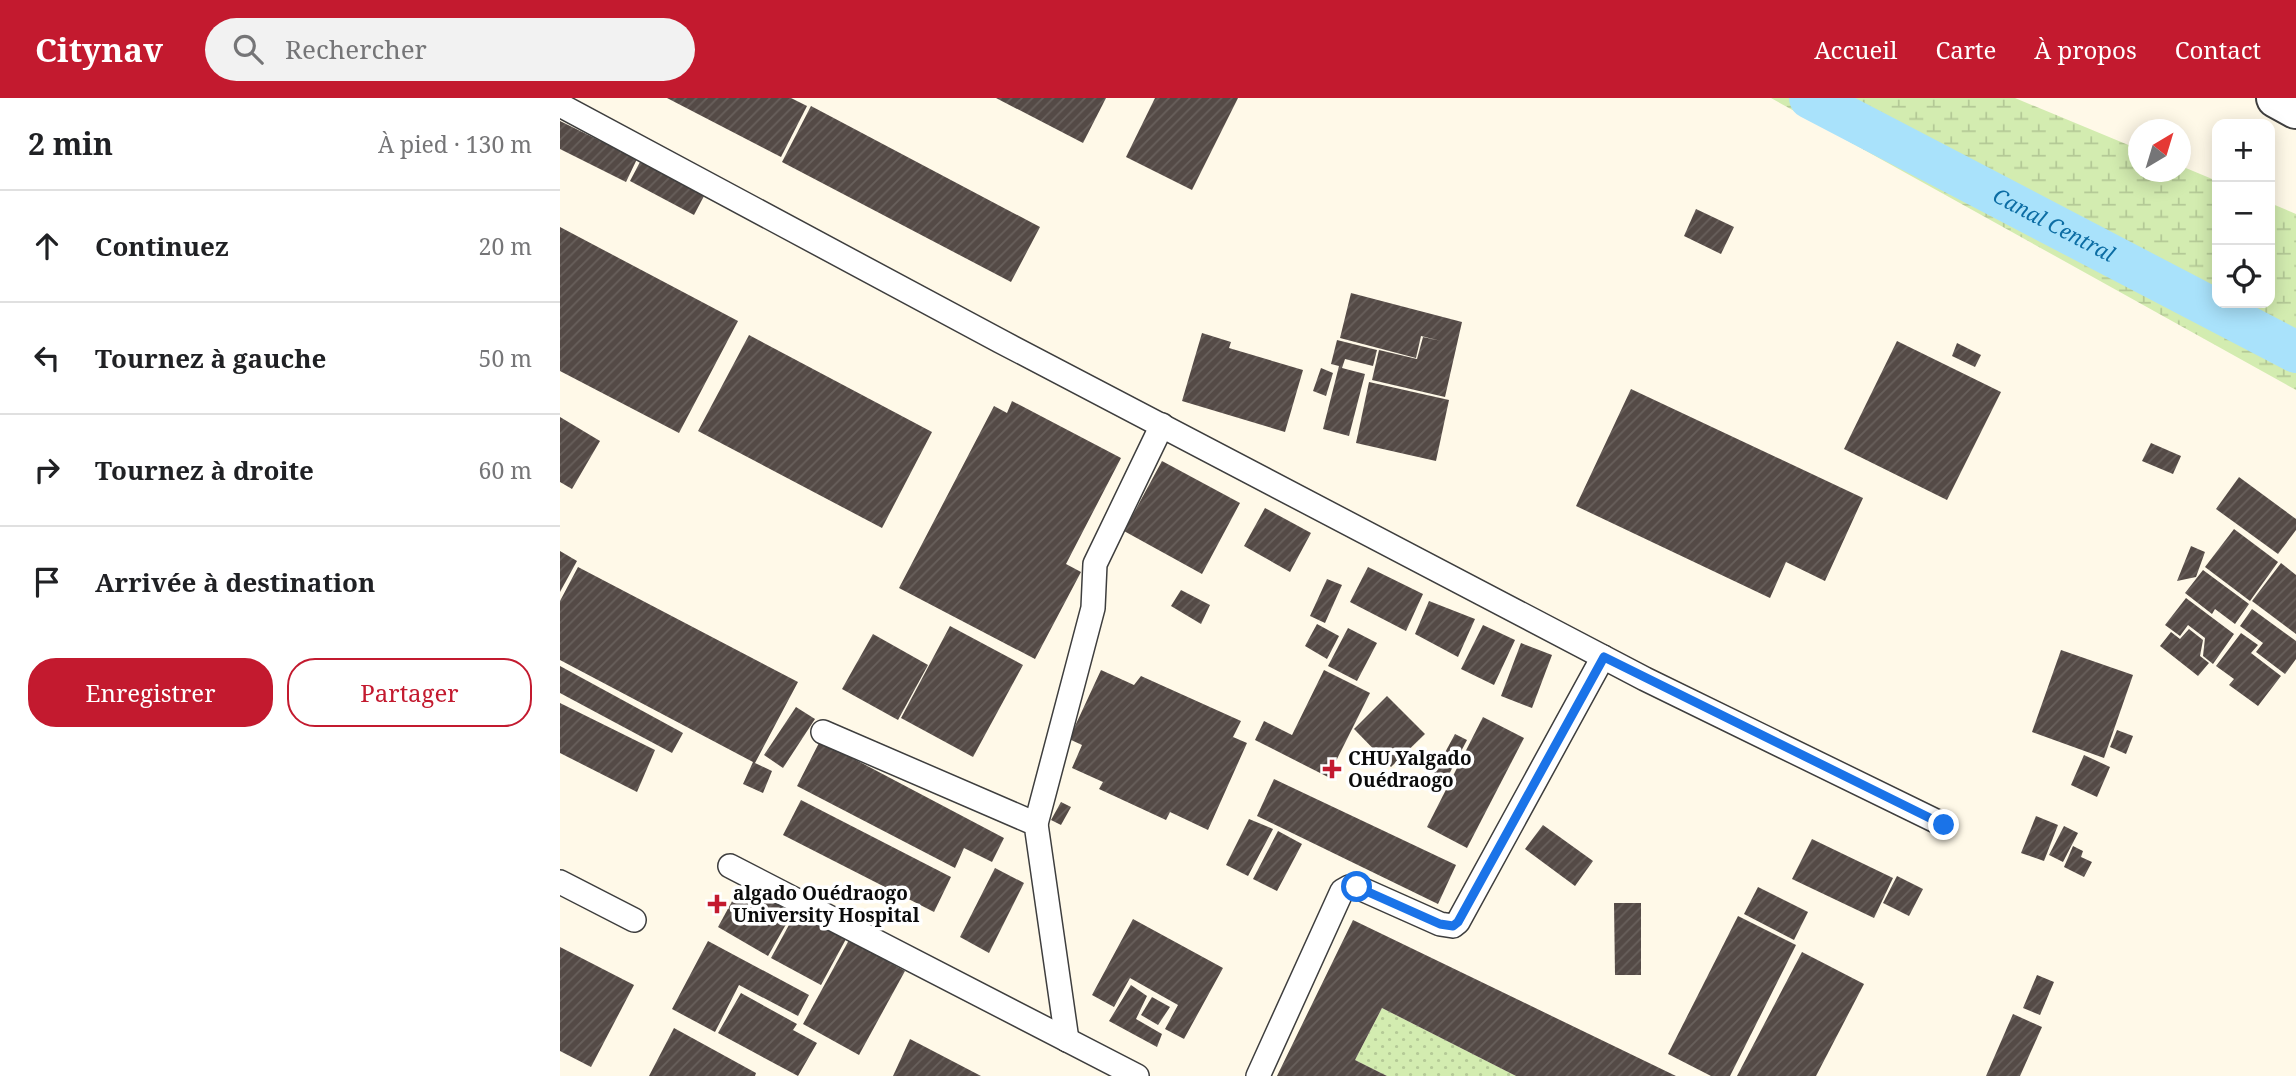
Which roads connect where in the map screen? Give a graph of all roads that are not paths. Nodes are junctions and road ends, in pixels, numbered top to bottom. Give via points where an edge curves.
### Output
1 (2276, 98) edge
2 (560, 105) edge
3 (2296, 109) edge
4 (1162, 425) junction
5 (1604, 657) junction
6 (823, 732) dead end
7 (1036, 824) junction
8 (1944, 825) dead end
9 (730, 866) dead end
10 (560, 882) edge
11 (634, 920) dead end
12 (1068, 1040) junction
13 (1137, 1076) edge
14 (1258, 1076) edge

1 - 3 street
2 - 4 lane
4 - 5 lane
4 - 7 lane via 1095,564 1093,608
5 - 8 lane
5 - 14 lane via 1458,922 1440,924 1357,887 1342,891
6 - 7 lane
7 - 12 lane
9 - 12 lane
10 - 11 lane
12 - 13 lane

